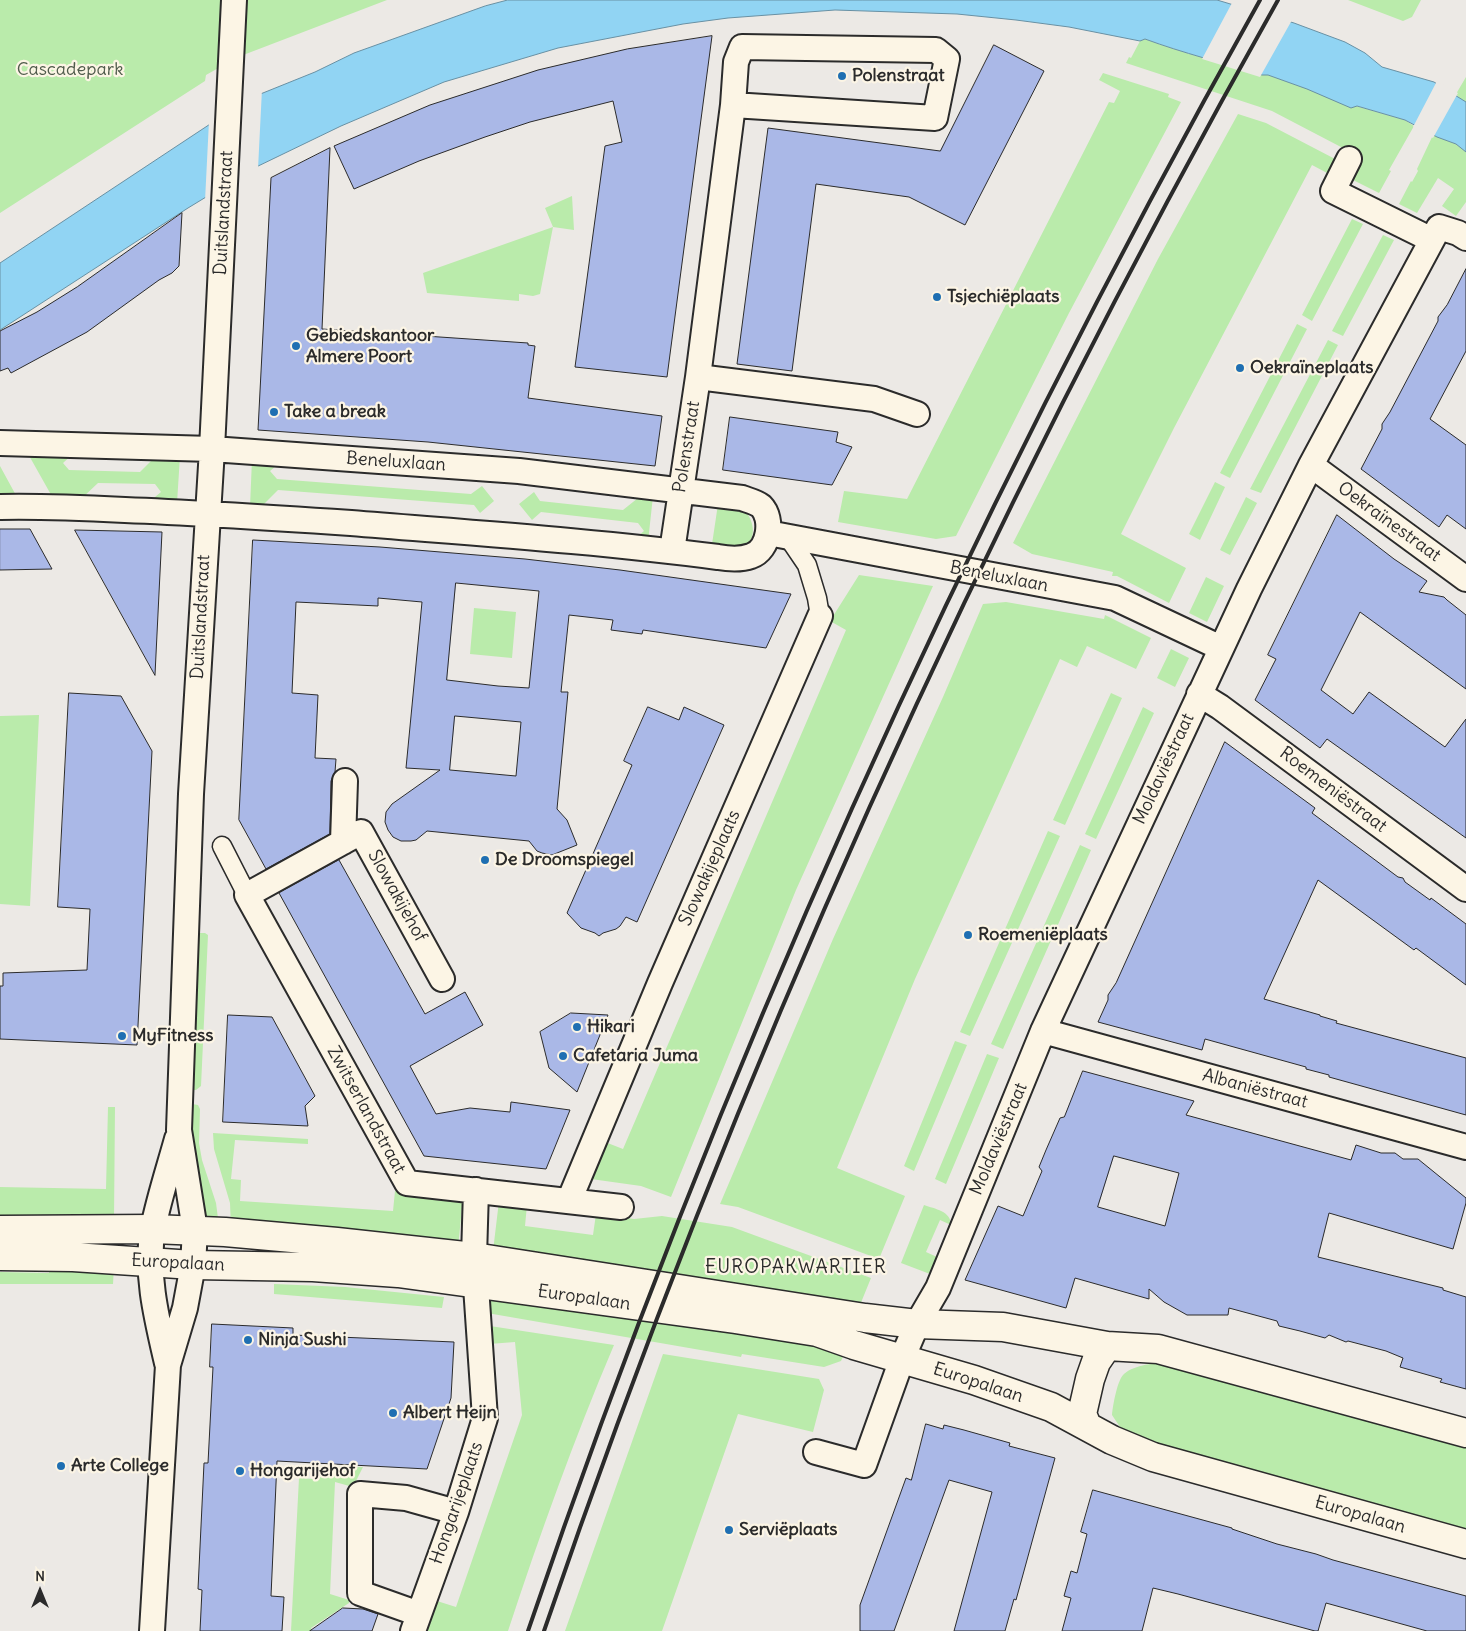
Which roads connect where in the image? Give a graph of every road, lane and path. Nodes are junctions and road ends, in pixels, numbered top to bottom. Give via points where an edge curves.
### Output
1 (234, 0) edge
2 (733, 105) junction
3 (1349, 159) dead end
4 (1436, 233) junction
5 (1466, 238) edge
6 (698, 377) junction
7 (917, 414) dead end
8 (0, 443) edge
9 (212, 448) junction
10 (1310, 467) junction
11 (681, 490) junction
12 (0, 507) edge
13 (208, 513) junction
14 (778, 535) junction
15 (672, 551) junction
16 (1466, 579) edge
17 (820, 616) joint
18 (1221, 648) junction
19 (1199, 694) junction
20 (345, 781) dead end
21 (343, 842) junction
22 (222, 846) dead end
23 (1466, 889) edge
24 (247, 895) junction
25 (442, 978) dead end
26 (1043, 1031) junction
27 (179, 1130) junction
28 (1466, 1147) edge
29 (476, 1190) junction
30 (569, 1201) junction
31 (622, 1207) dead end
32 (153, 1229) junction
33 (0, 1230) edge
34 (195, 1230) junction
35 (0, 1256) edge
36 (151, 1263) junction
37 (193, 1265) junction
38 (474, 1270) junction
39 (917, 1324) junction
40 (1107, 1346) junction
41 (902, 1359) junction
42 (168, 1365) junction
43 (1087, 1426) junction
44 (1466, 1433) edge
45 (816, 1452) dead end
46 (456, 1512) junction
47 (1466, 1544) edge
48 (416, 1622) edge
49 (152, 1631) edge

1 - 9 street, Duitslandstraat
2 - 2 street, Polenstraat via 736,62 742,47 936,50 947,59 935,118
2 - 6 street, Polenstraat
3 - 4 street via 1333,191
4 - 5 street via 1458,233
4 - 10 street, Moldaviëstraat
6 - 7 street via 874,399
6 - 11 street, Polenstraat
8 - 9 street, Beneluxlaan
9 - 11 street, Beneluxlaan via 519,471
9 - 13 street, Duitslandstraat
10 - 16 street, Oekraïnestraat
10 - 18 street, Moldaviëstraat
11 - 14 street, Beneluxlaan via 742,498 760,506
11 - 15 street, Polenstraat
12 - 13 street
13 - 15 street
13 - 27 street, Duitslandstraat via 191,794
14 - 15 street via 765,542 752,556 732,559
14 - 17 street, Slowakijeplaats via 808,566
14 - 18 street, Beneluxlaan via 1115,598
17 - 30 street, Slowakijeplaats
18 - 19 street, Moldaviëstraat
19 - 23 street, Roemeniëstraat via 1220,706
19 - 26 street, Moldaviëstraat
20 - 21 street, Slowakijehof
21 - 24 street, Slowakijehof
21 - 25 street, Slowakijehof via 361,832
22 - 24 street, Zwitserlandstraat
24 - 29 street, Zwitserlandstraat via 407,1183
26 - 28 street, Albaniëstraat
26 - 39 street, Moldaviëstraat via 938,1288
27 - 32 street, Duitslandstraat
27 - 34 street, Duitslandstraat
29 - 30 street, Zwitserlandstraat
29 - 38 street
30 - 31 street, Zwitserlandstraat
32 - 33 street, Europalaan
32 - 34 street, Europalaan
32 - 36 street, Duitslandstraat
34 - 37 street, Duitslandstraat
34 - 38 street, Europalaan via 246,1234
35 - 36 street, Europalaan
36 - 37 street, Europalaan
36 - 42 street, Duitslandstraat via 154,1306
37 - 38 street, Europalaan via 313,1267 398,1273
37 - 42 street, Duitslandstraat via 186,1308
38 - 39 street, Europalaan
38 - 41 street, Europalaan via 817,1332
38 - 46 street, Hongarijeplaats via 485,1418
39 - 40 street, Europalaan via 1003,1328
39 - 41 street, Moldaviëstraat
40 - 43 street via 1090,1379 1082,1414
40 - 44 street, Europalaan via 1158,1349
41 - 43 street, Europalaan via 974,1380 1051,1408
41 - 45 street via 864,1465
42 - 49 street
43 - 47 street, Europalaan via 1153,1457
46 - 48 street, Hongarijeplaats
46 - 48 street via 406,1498 360,1494 360,1593

